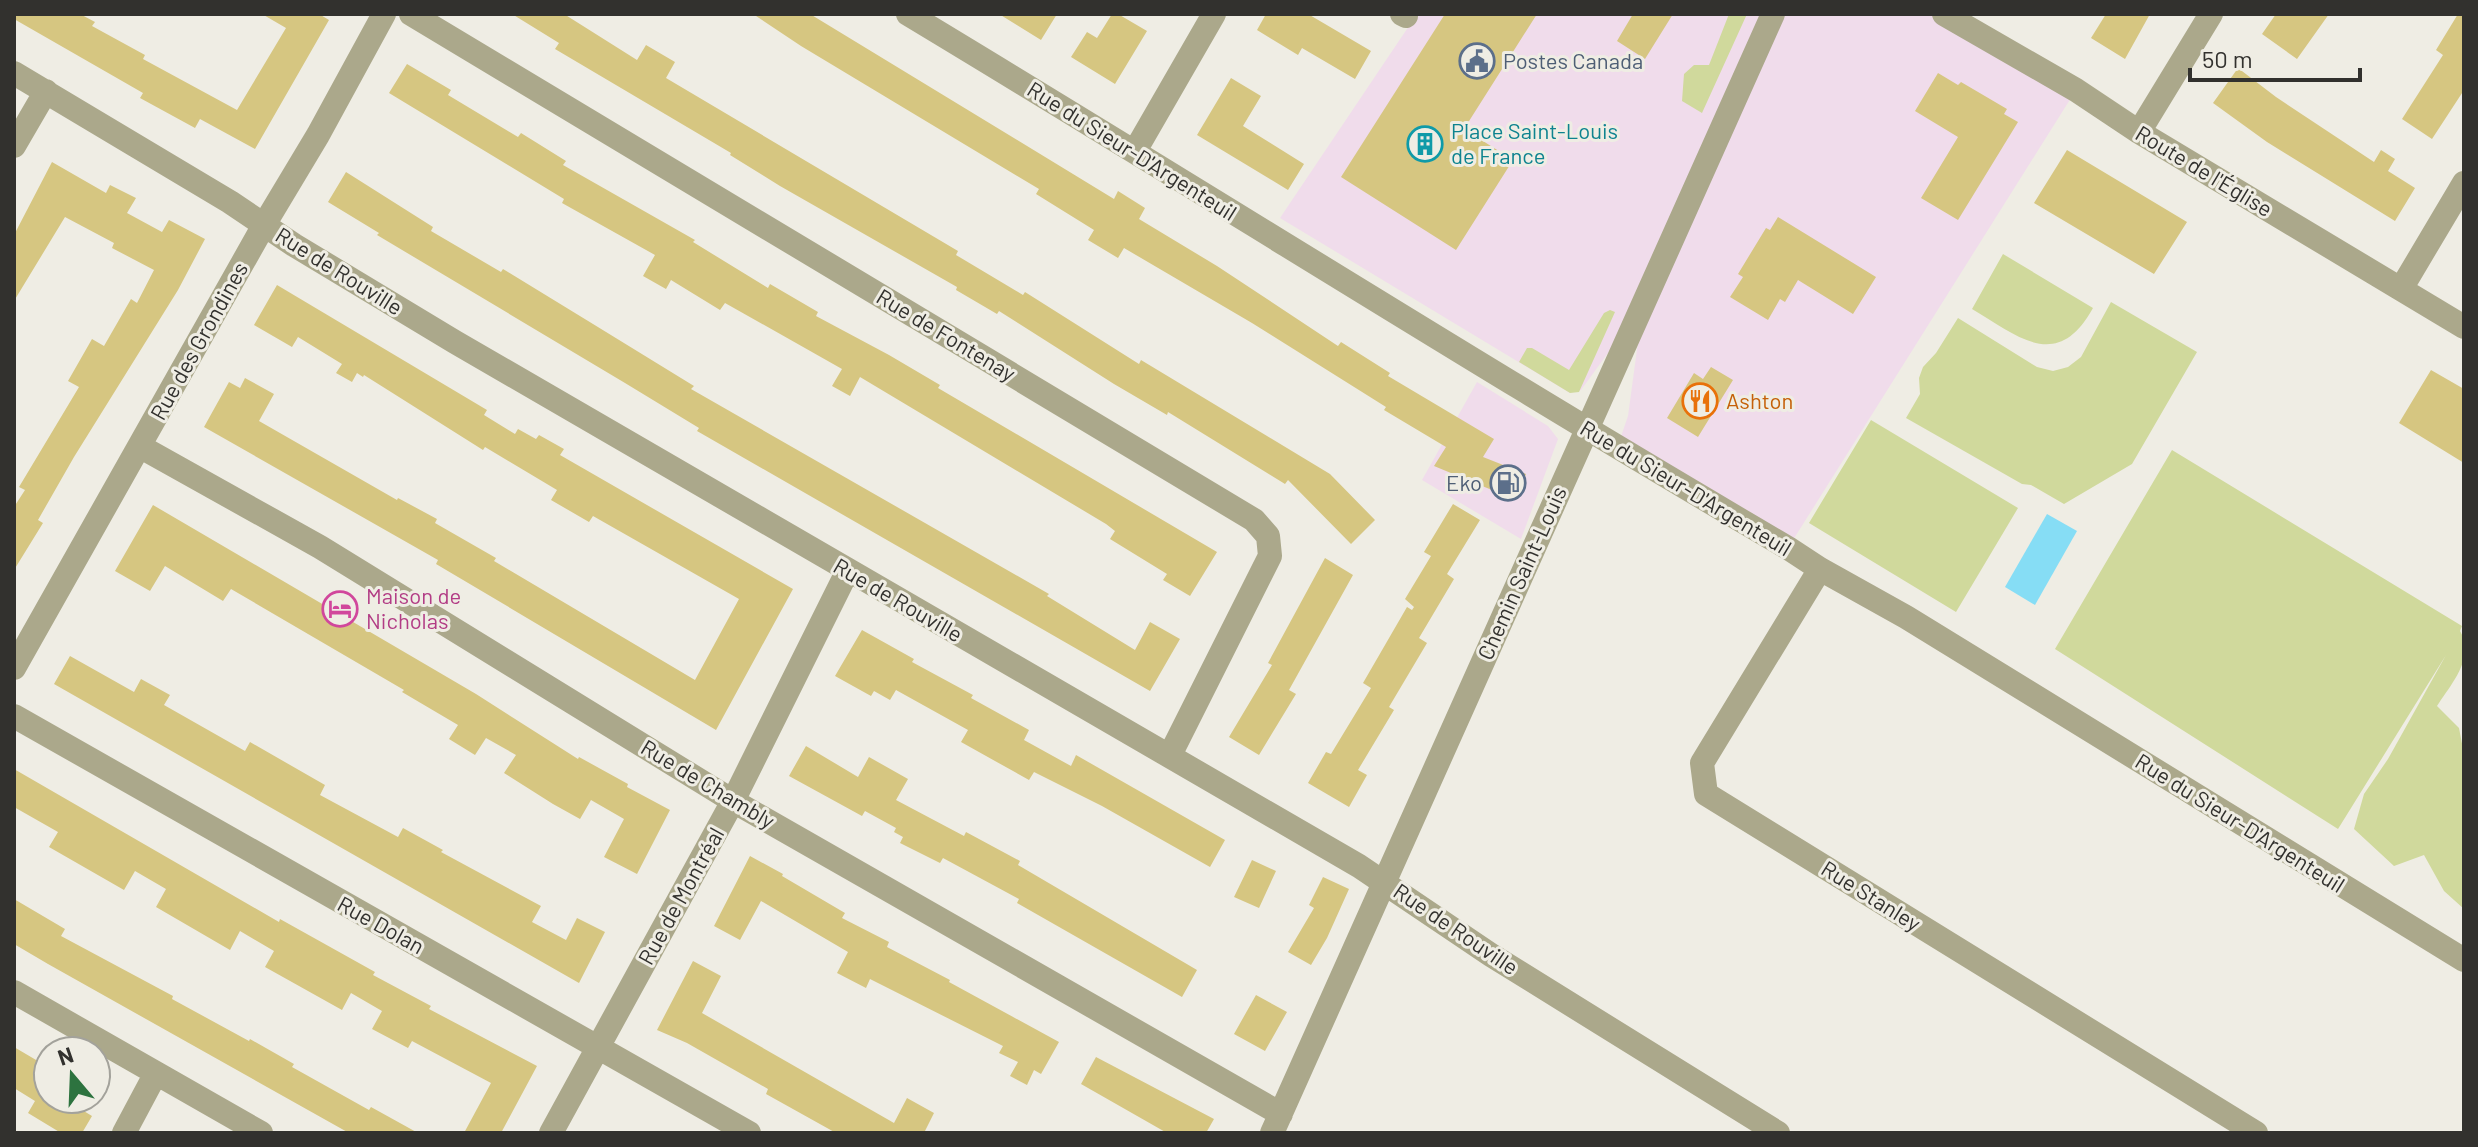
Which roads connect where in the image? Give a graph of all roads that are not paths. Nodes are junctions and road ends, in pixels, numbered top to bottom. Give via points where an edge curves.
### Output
1 (384, 14) edge
2 (411, 14) edge
3 (908, 14) edge
4 (1214, 14) edge
5 (1773, 14) edge
6 (1944, 14) edge
7 (2211, 14) edge
8 (14, 73) edge
9 (46, 91) junction
10 (2139, 132) junction
11 (14, 146) edge
12 (1135, 151) junction
13 (2464, 183) edge
14 (264, 225) junction
15 (2401, 289) junction
16 (2464, 327) edge
17 (1587, 428) junction
18 (141, 447) junction
19 (1820, 569) junction
20 (848, 570) junction
21 (14, 668) edge
22 (14, 716) edge
23 (1170, 755) junction
24 (733, 801) junction
25 (1385, 881) junction
26 (2464, 960) edge
27 (14, 992) edge
28 (598, 1046) junction
29 (156, 1073) junction
30 (1276, 1123) edge
31 (124, 1133) edge
32 (261, 1133) edge
33 (551, 1133) edge
34 (749, 1133) edge
35 (1778, 1133) edge
36 (2256, 1133) edge

1 - 14 street, Rue des Grondines
2 - 23 street, Rue de Fontenay via 1254,520 1268,536 1270,556
3 - 12 street, Rue du Sieur-D'Argenteuil
4 - 12 street
5 - 17 street, Chemin Saint-Louis
6 - 10 street, Route de l'Église
7 - 10 street
8 - 9 street, Rue de Rouville
9 - 11 street
9 - 14 street, Rue de Rouville
10 - 15 street, Route de l'Église
12 - 17 street, Rue du Sieur-D'Argenteuil
13 - 15 street
14 - 18 street, Rue des Grondines
14 - 20 street, Rue de Rouville
15 - 16 street, Route de l'Église
17 - 19 street, Rue du Sieur-D'Argenteuil
17 - 25 street, Chemin Saint-Louis
18 - 21 street, Rue des Grondines
18 - 24 street, Rue de Chambly via 320,547
19 - 26 street, Rue du Sieur-D'Argenteuil
19 - 36 street, Rue Stanley via 1702,763 1706,794
20 - 23 street, Rue de Rouville
20 - 24 street, Rue de Montréal
22 - 28 street, Rue Dolan
23 - 25 street, Rue de Rouville
24 - 28 street, Rue de Montréal
24 - 30 street, Rue de Chambly
25 - 30 street, Chemin Saint-Louis
25 - 35 street, Rue de Rouville via 1491,955
27 - 29 street
28 - 33 street, Rue de Montréal
28 - 34 street, Rue Dolan
29 - 31 street
29 - 32 street

